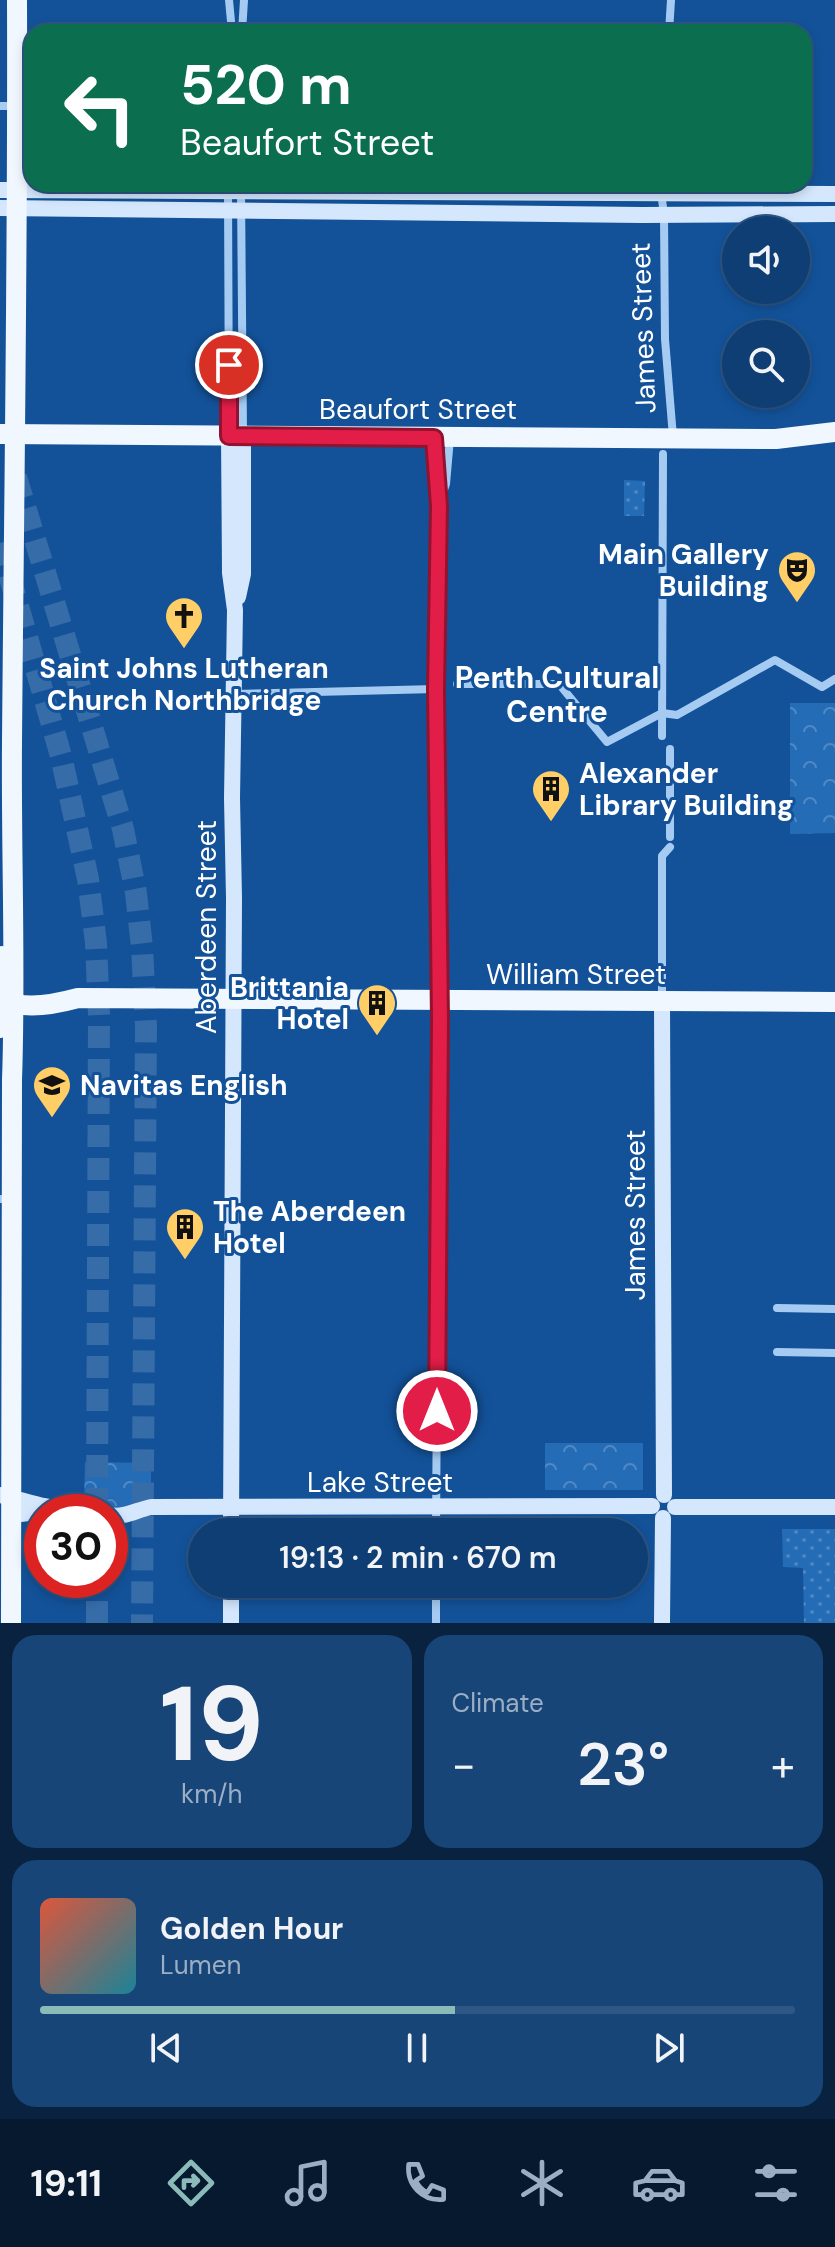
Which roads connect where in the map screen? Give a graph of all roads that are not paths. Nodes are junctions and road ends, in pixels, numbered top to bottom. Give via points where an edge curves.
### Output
1 (6, 0) edge
2 (17, 0) edge
3 (229, 0) edge
4 (244, 0) edge
5 (671, 0) edge
6 (231, 24) edge
7 (242, 24) edge
8 (670, 24) edge
9 (3, 106) edge
10 (152, 192) edge
11 (235, 192) edge
12 (235, 192) edge
13 (666, 192) edge
14 (711, 192) edge
15 (722, 193) junction
16 (835, 194) edge
17 (7, 199) edge
18 (235, 209) junction
19 (766, 214) junction
20 (835, 214) edge
21 (664, 215) junction
22 (835, 432) edge
23 (7, 434) edge
24 (236, 436) junction
25 (442, 438) junction
26 (668, 446) junction
27 (439, 506) junction
28 (8, 618) edge
29 (835, 679) edge
30 (457, 684) dead end
31 (436, 689) junction
32 (233, 694) junction
33 (662, 713) junction
34 (662, 736) dead end
35 (670, 749) dead end
36 (670, 837) dead end
37 (670, 847) dead end
38 (8, 997) edge
39 (233, 1001) junction
40 (440, 1002) junction
41 (662, 1002) junction
42 (835, 1002) edge
43 (1, 1199) edge
44 (777, 1308) dead end
45 (835, 1309) edge
46 (777, 1352) dead end
47 (835, 1353) edge
48 (24, 1502) edge
49 (4, 1503) edge
50 (664, 1506) junction
51 (835, 1507) edge
52 (231, 1508) junction
53 (436, 1508) junction
54 (128, 1515) edge
55 (231, 1518) edge
56 (436, 1518) edge
57 (231, 1598) edge
58 (436, 1598) edge
59 (11, 1623) edge
60 (231, 1623) edge
61 (436, 1623) edge
62 (662, 1623) edge

1 - 9 main road
2 - 17 main road
3 - 6 street
4 - 7 street
5 - 8 street
9 - 17 main road
10 - 17 street
11 - 18 street, Aberdeen Street
12 - 18 street, Aberdeen Street
13 - 21 street, James Street
14 - 15 street
15 - 16 street
15 - 19 street via 759,202
17 - 18 street
17 - 23 main road
18 - 21 street
18 - 24 street, Aberdeen Street
18 - 24 street, Aberdeen Street
19 - 20 street
19 - 21 street
21 - 26 street, James Street
22 - 26 main road, Beaufort Street
23 - 24 main road, Beaufort Street
23 - 28 main road
24 - 25 main road, Beaufort Street
24 - 32 street, Aberdeen Street via 243,574 235,610
25 - 26 main road, Beaufort Street
25 - 27 street
25 - 27 street via 446,484
26 - 33 street, James Street
27 - 31 street
28 - 38 main road
29 - 33 street via 822,687 775,660 677,715
30 - 33 street via 559,684 607,742
31 - 32 street
31 - 40 street
32 - 39 street, Aberdeen Street
33 - 34 street, James Street
35 - 36 street
37 - 41 street, James Street via 662,856
38 - 39 main road, William Street via 58,990 78,998
38 - 43 main road
38 - 49 main road via 12,1080
39 - 40 main road, William Street
39 - 52 street, Aberdeen Street
40 - 41 main road, William Street
40 - 53 street
41 - 42 main road, William Street
41 - 50 street, James Street
43 - 49 main road
44 - 45 street
46 - 47 street
48 - 49 street
49 - 59 main road
50 - 51 street, Lake Street
50 - 53 street, Lake Street
50 - 62 street, James Street
52 - 53 street, Lake Street
52 - 54 street, Lake Street via 151,1507
52 - 55 street, Aberdeen Street
53 - 56 street
57 - 60 street
58 - 61 street

